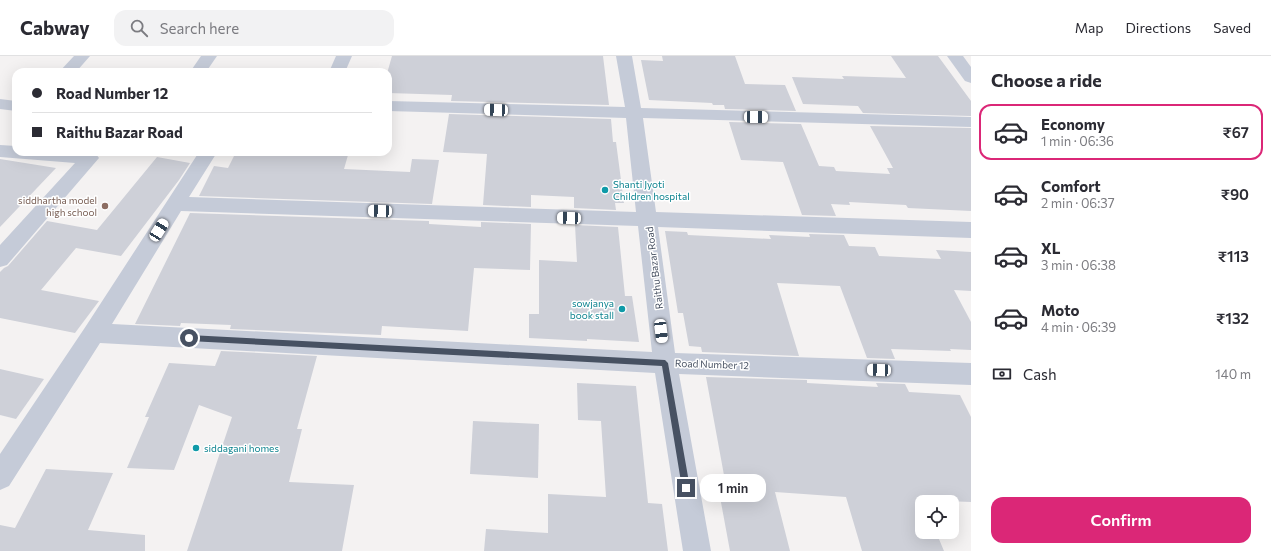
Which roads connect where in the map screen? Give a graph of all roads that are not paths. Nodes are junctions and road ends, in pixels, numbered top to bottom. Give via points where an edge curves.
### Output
1 (82, 56) edge
2 (208, 56) edge
3 (344, 56) edge
4 (624, 56) edge
5 (955, 56) edge
6 (71, 68) edge
7 (200, 68) edge
8 (339, 68) edge
9 (971, 78) edge
10 (0, 104) edge
11 (12, 106) edge
12 (392, 106) edge
13 (634, 114) junction
14 (971, 122) edge
15 (0, 151) edge
16 (12, 152) edge
17 (67, 156) edge
18 (206, 156) edge
19 (175, 204) junction
20 (648, 220) junction
21 (971, 230) edge
22 (0, 259) edge
23 (94, 333) junction
24 (665, 363) junction
25 (971, 374) edge
26 (0, 477) edge
27 (697, 551) edge

1 - 6 street
2 - 7 street
3 - 8 street
4 - 13 street, Raithu Bazar Road
5 - 9 street
10 - 11 street
12 - 13 street
13 - 14 street
13 - 20 street, Raithu Bazar Road
15 - 16 street
17 - 22 street via 90,158
18 - 19 street
19 - 20 street
19 - 23 street
20 - 21 street
20 - 24 street, Raithu Bazar Road
23 - 24 street, Road Number 12
23 - 26 street
24 - 25 street, Road Number 12
24 - 27 street, Raithu Bazar Road

